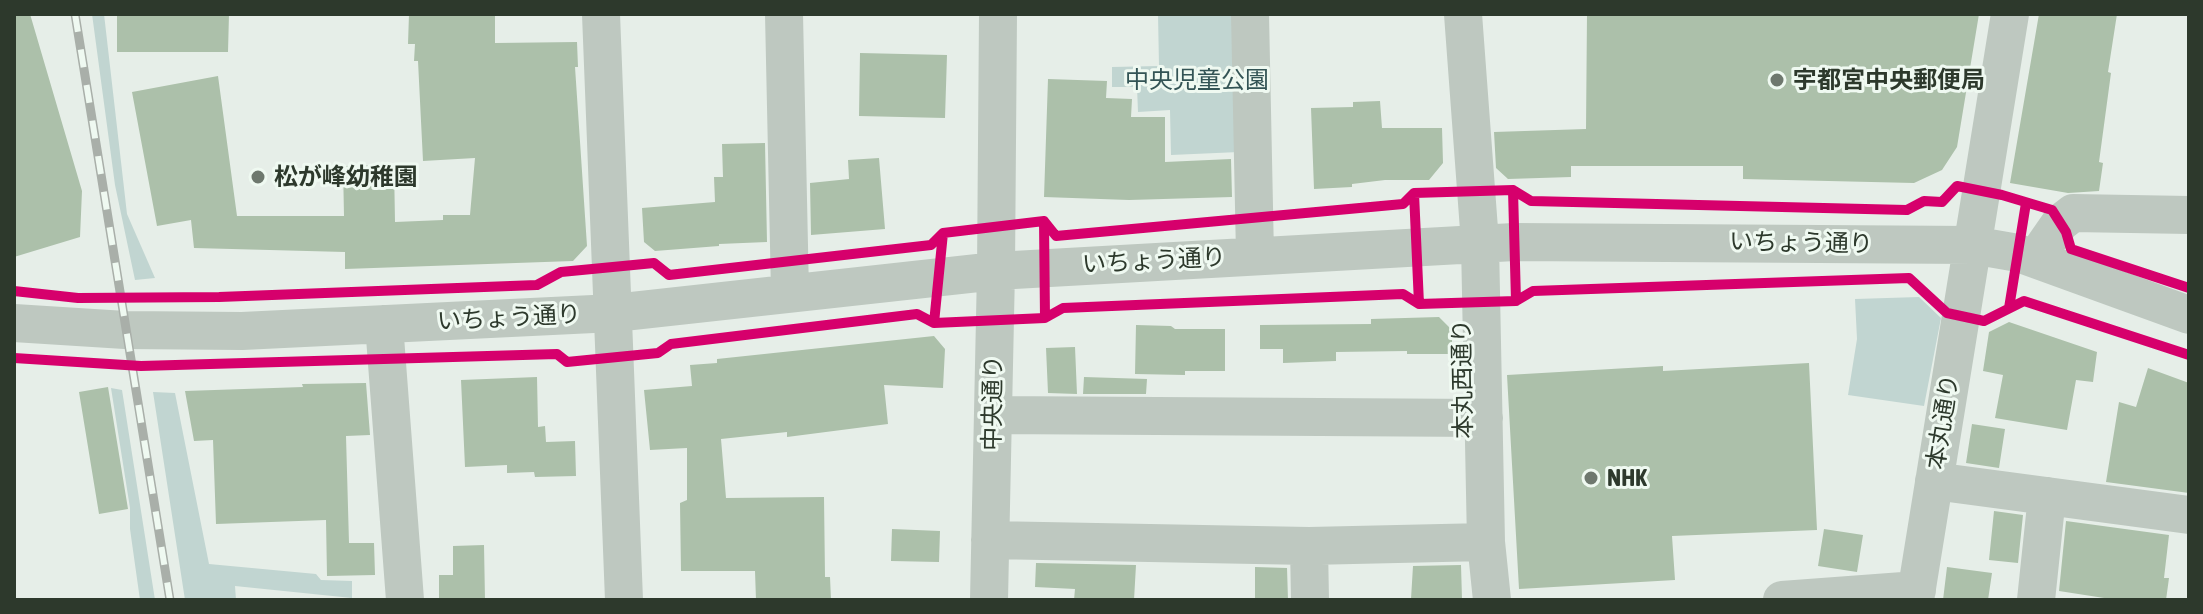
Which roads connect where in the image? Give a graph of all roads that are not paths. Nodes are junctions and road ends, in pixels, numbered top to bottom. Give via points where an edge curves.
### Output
1 (601, 14) edge
2 (784, 14) edge
3 (998, 14) edge
4 (1250, 14) edge
5 (1463, 14) edge
6 (2010, 14) edge
7 (2189, 215) edge
8 (1480, 243) junction
9 (1972, 245) junction
10 (1255, 255) junction
11 (2035, 259) junction
12 (996, 271) junction
13 (790, 292) junction
14 (614, 313) junction
15 (2189, 315) edge
16 (14, 323) edge
17 (384, 324) junction
18 (993, 415) junction
19 (1484, 418) junction
20 (1934, 481) junction
21 (2047, 496) junction
22 (2189, 515) edge
23 (990, 540) junction
24 (1486, 542) junction
25 (1309, 546) junction
26 (1916, 595) edge
27 (405, 600) edge
28 (624, 600) edge
29 (989, 600) edge
30 (1310, 600) edge
31 (1492, 600) edge
32 (1782, 600) edge
33 (2036, 600) edge

1 - 14 street
2 - 13 street
3 - 12 street, 中央通り
4 - 10 street
5 - 8 street, 本丸西通り
6 - 9 street, 本丸通り
7 - 11 street via 2073,213
8 - 9 street, いちょう通り
8 - 10 street, いちょう通り
8 - 19 street, 本丸西通り
9 - 11 street, いちょう通り
9 - 20 street, 本丸通り
10 - 12 street, いちょう通り
11 - 15 street, いちょう通り
12 - 13 street, いちょう通り
12 - 18 street, 中央通り
13 - 14 street, いちょう通り
14 - 17 street, いちょう通り
14 - 28 street
16 - 17 street, いちょう通り via 176,331
17 - 27 street
18 - 19 street
18 - 23 street, 中央通り
19 - 24 street, 本丸西通り
20 - 21 street
20 - 26 street, 本丸通り
21 - 22 street
21 - 33 street
23 - 25 street
23 - 29 street, 中央通り
24 - 25 street
24 - 31 street, 本丸西通り
25 - 30 street
26 - 32 street

